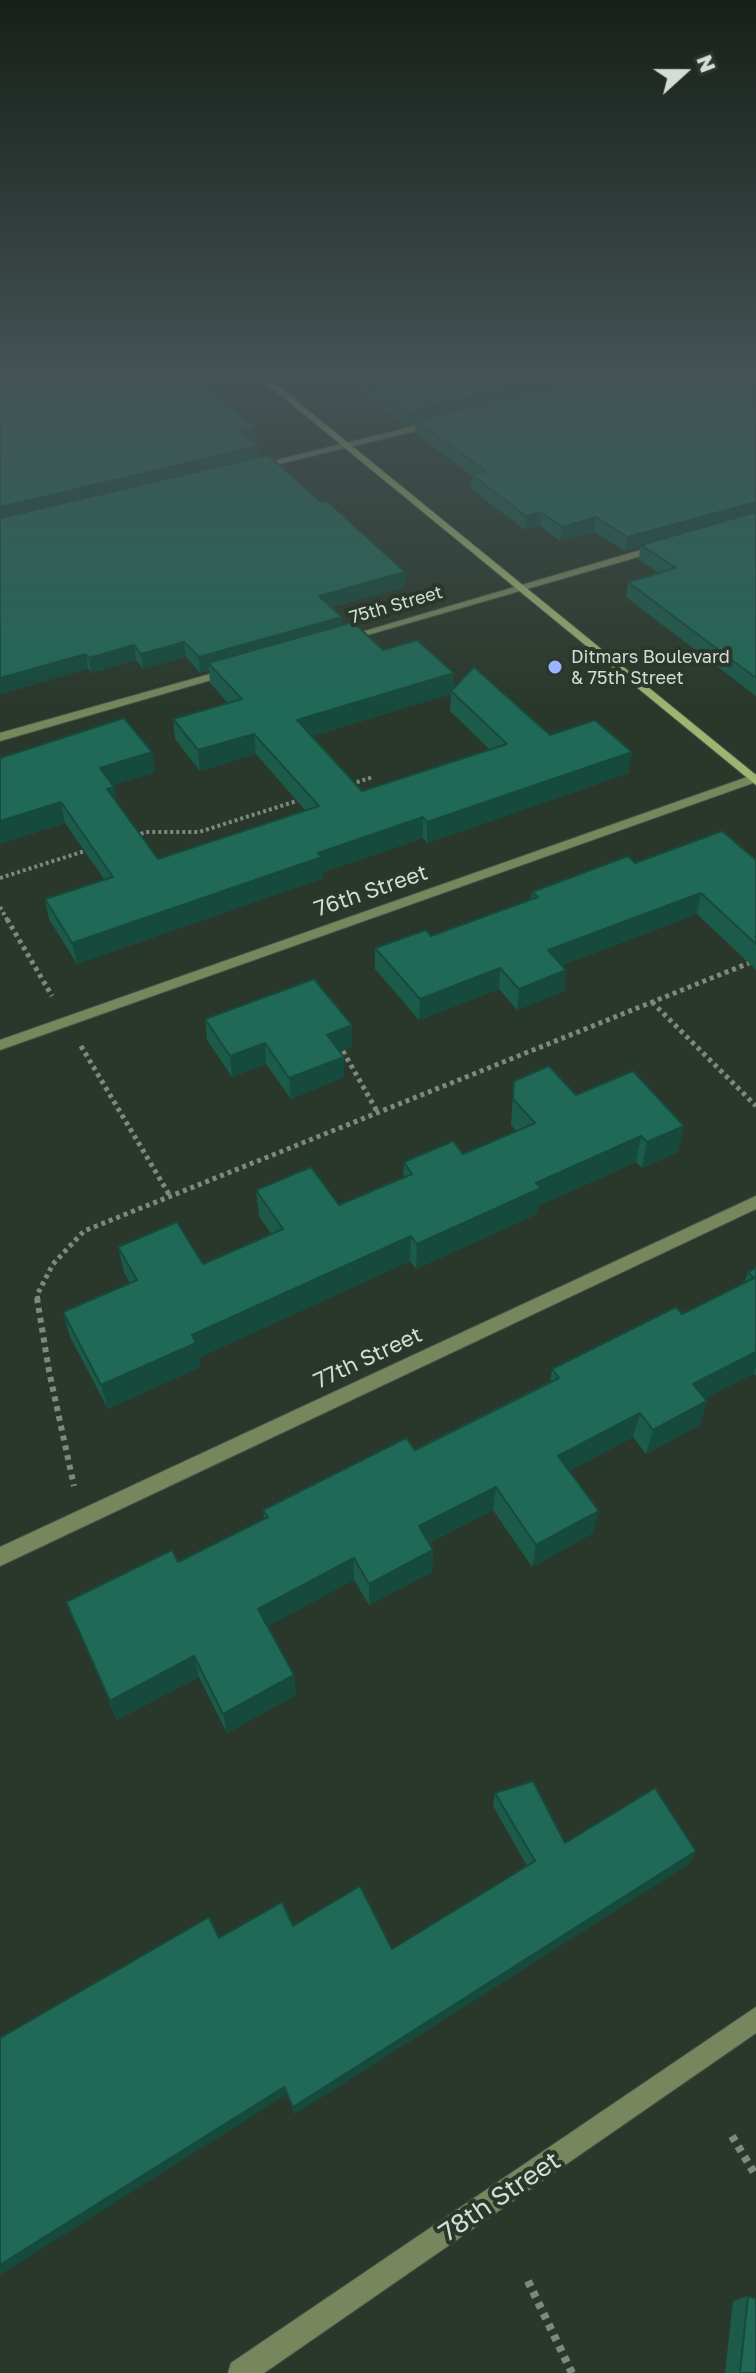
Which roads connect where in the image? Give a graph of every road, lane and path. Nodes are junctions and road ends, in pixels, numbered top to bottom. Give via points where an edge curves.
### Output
1 (401, 491) edge
2 (669, 545) edge
3 (519, 588) junction
4 (336, 641) edge
5 (244, 667) edge
6 (0, 737) edge
7 (373, 777) dead end
8 (755, 779) edge
9 (344, 786) edge
10 (315, 795) edge
11 (131, 837) edge
12 (102, 846) edge
13 (0, 878) edge
14 (0, 907) edge
15 (749, 963) edge
16 (652, 1002) junction
17 (67, 1021) junction
18 (335, 1037) edge
19 (0, 1045) edge
20 (756, 1106) edge
21 (378, 1113) junction
22 (170, 1196) junction
23 (756, 1202) edge
24 (84, 1517) junction
25 (0, 1557) edge
26 (756, 2019) edge
27 (732, 2136) dead end
28 (756, 2176) edge
29 (528, 2281) dead end
30 (241, 2373) edge
31 (572, 2373) edge

1 - 3 street
2 - 3 street, 75th Street
3 - 4 street, 75th Street
3 - 8 street
5 - 6 street
7 - 9 path
8 - 17 street, 76th Street
10 - 11 path via 199,832
12 - 13 path
14 - 17 path
15 - 16 path
16 - 20 path
16 - 21 path
17 - 19 street, 76th Street
17 - 22 path
18 - 21 path
21 - 22 path
22 - 24 path via 84,1231 53,1264 37,1295 66,1458
23 - 24 street, 77th Street
24 - 25 street, 77th Street
26 - 30 street, 78th Street
27 - 28 path
29 - 31 path

